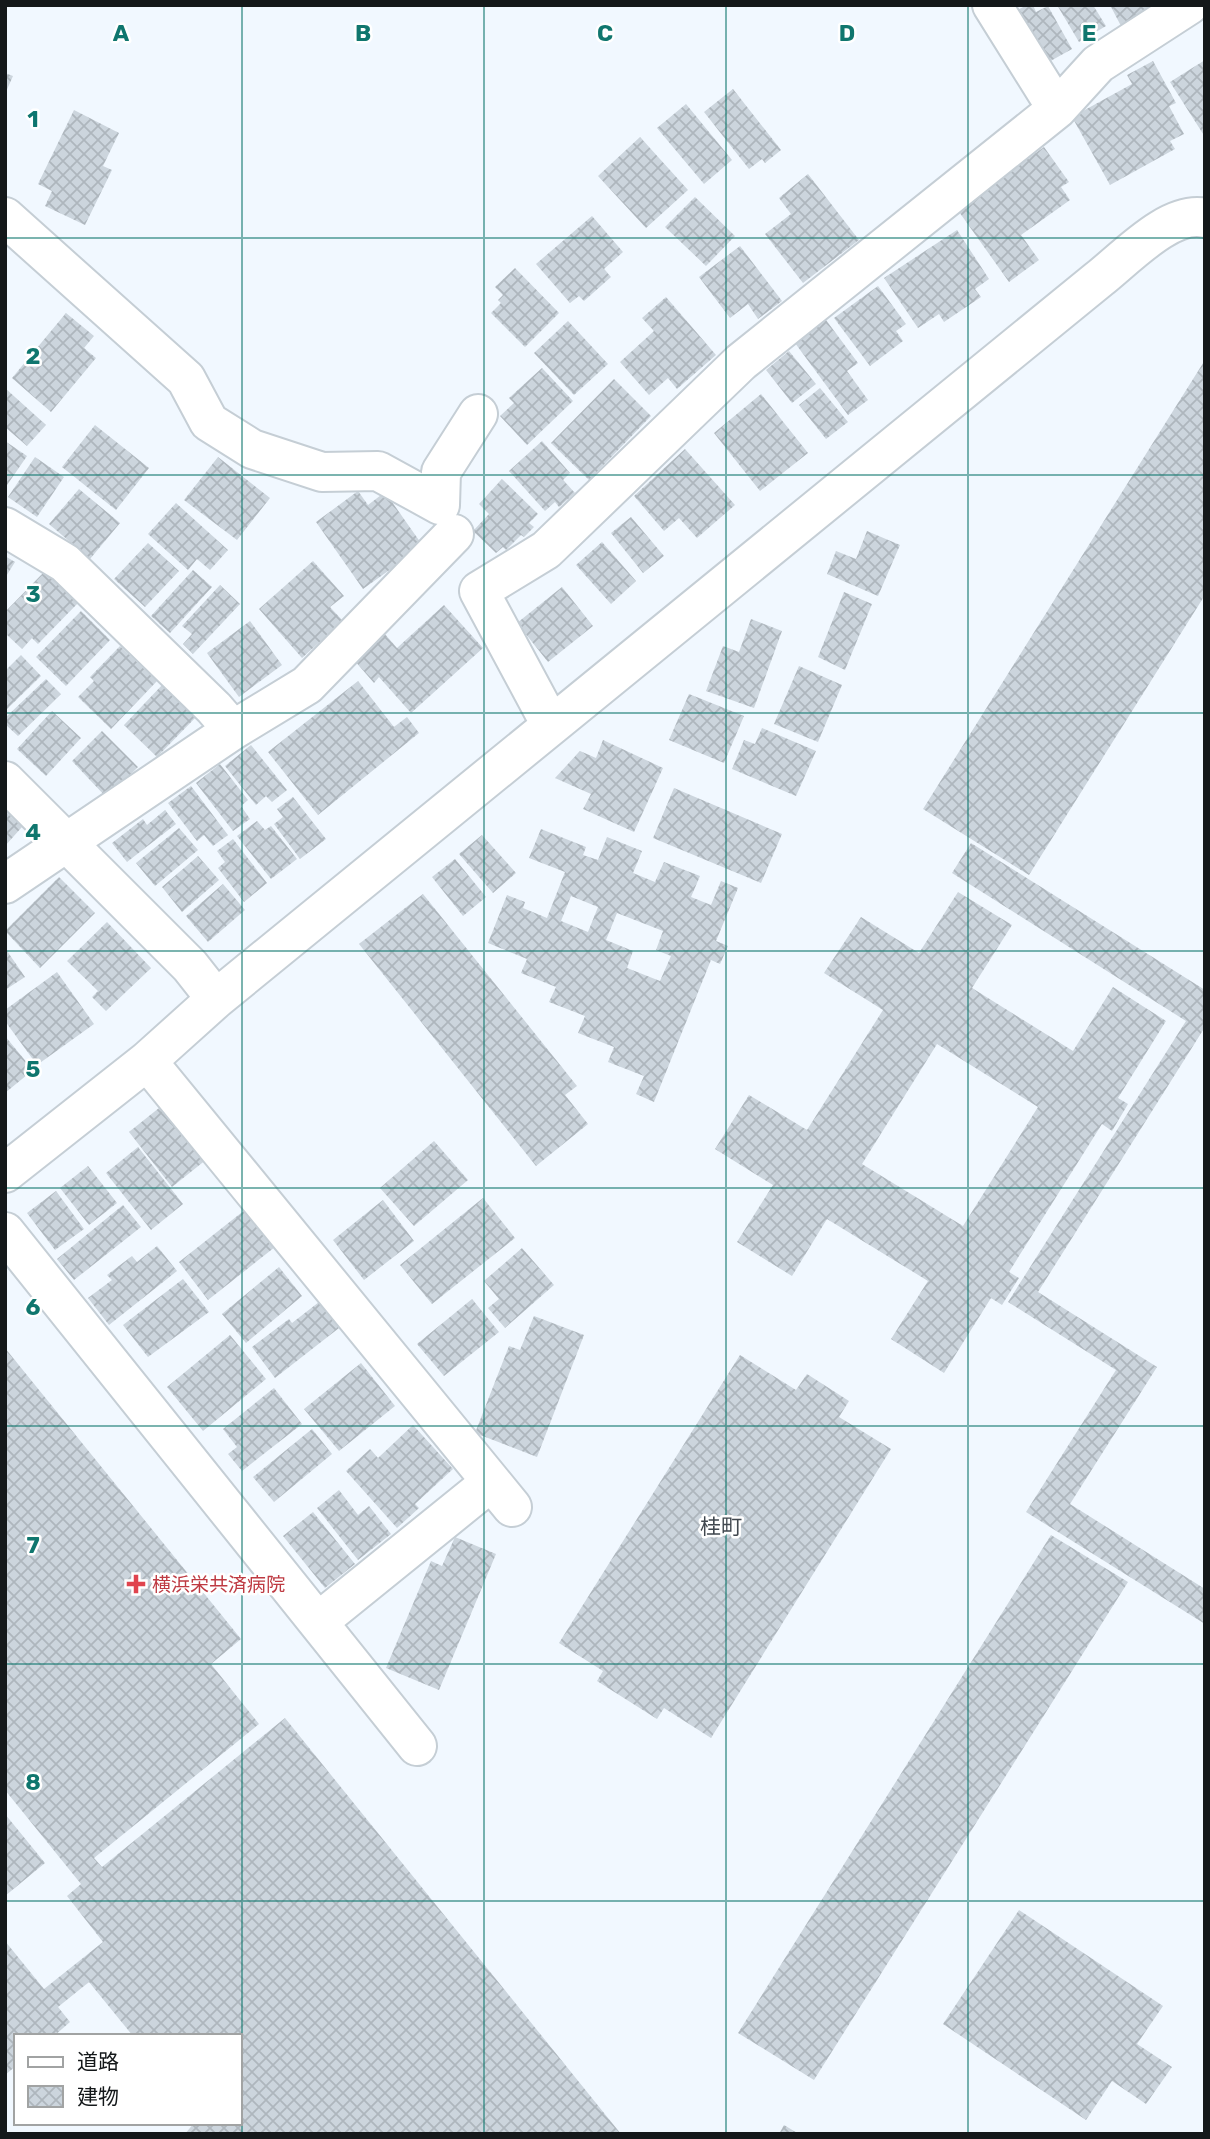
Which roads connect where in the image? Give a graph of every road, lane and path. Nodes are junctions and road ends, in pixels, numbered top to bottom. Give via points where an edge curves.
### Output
1 (992, 5) edge
2 (1189, 5) edge
3 (1057, 109) junction
4 (5, 217) edge
5 (1205, 218) edge
6 (478, 414) dead end
7 (447, 520) junction
8 (5, 527) edge
9 (479, 591) junction
10 (551, 725) junction
11 (233, 730) junction
12 (5, 781) edge
13 (67, 841) junction
14 (5, 884) edge
15 (216, 999) junction
16 (147, 1061) junction
17 (5, 1173) edge
18 (5, 1232) edge
19 (318, 1622) junction
20 (417, 1746) dead end

1 - 3 street
2 - 3 street via 1097,64
3 - 9 street via 741,362 546,550
4 - 7 street via 186,379 209,422 252,449 322,472 378,471
5 - 10 street via 1172,222
6 - 7 street via 441,472
7 - 9 street
7 - 11 street via 307,685
8 - 11 street via 65,563
9 - 10 street
10 - 15 street
11 - 13 street
12 - 13 street
13 - 14 street
13 - 15 street via 190,966
15 - 16 street
16 - 17 street
16 - 19 street via 502,1494
18 - 19 street
19 - 20 street

